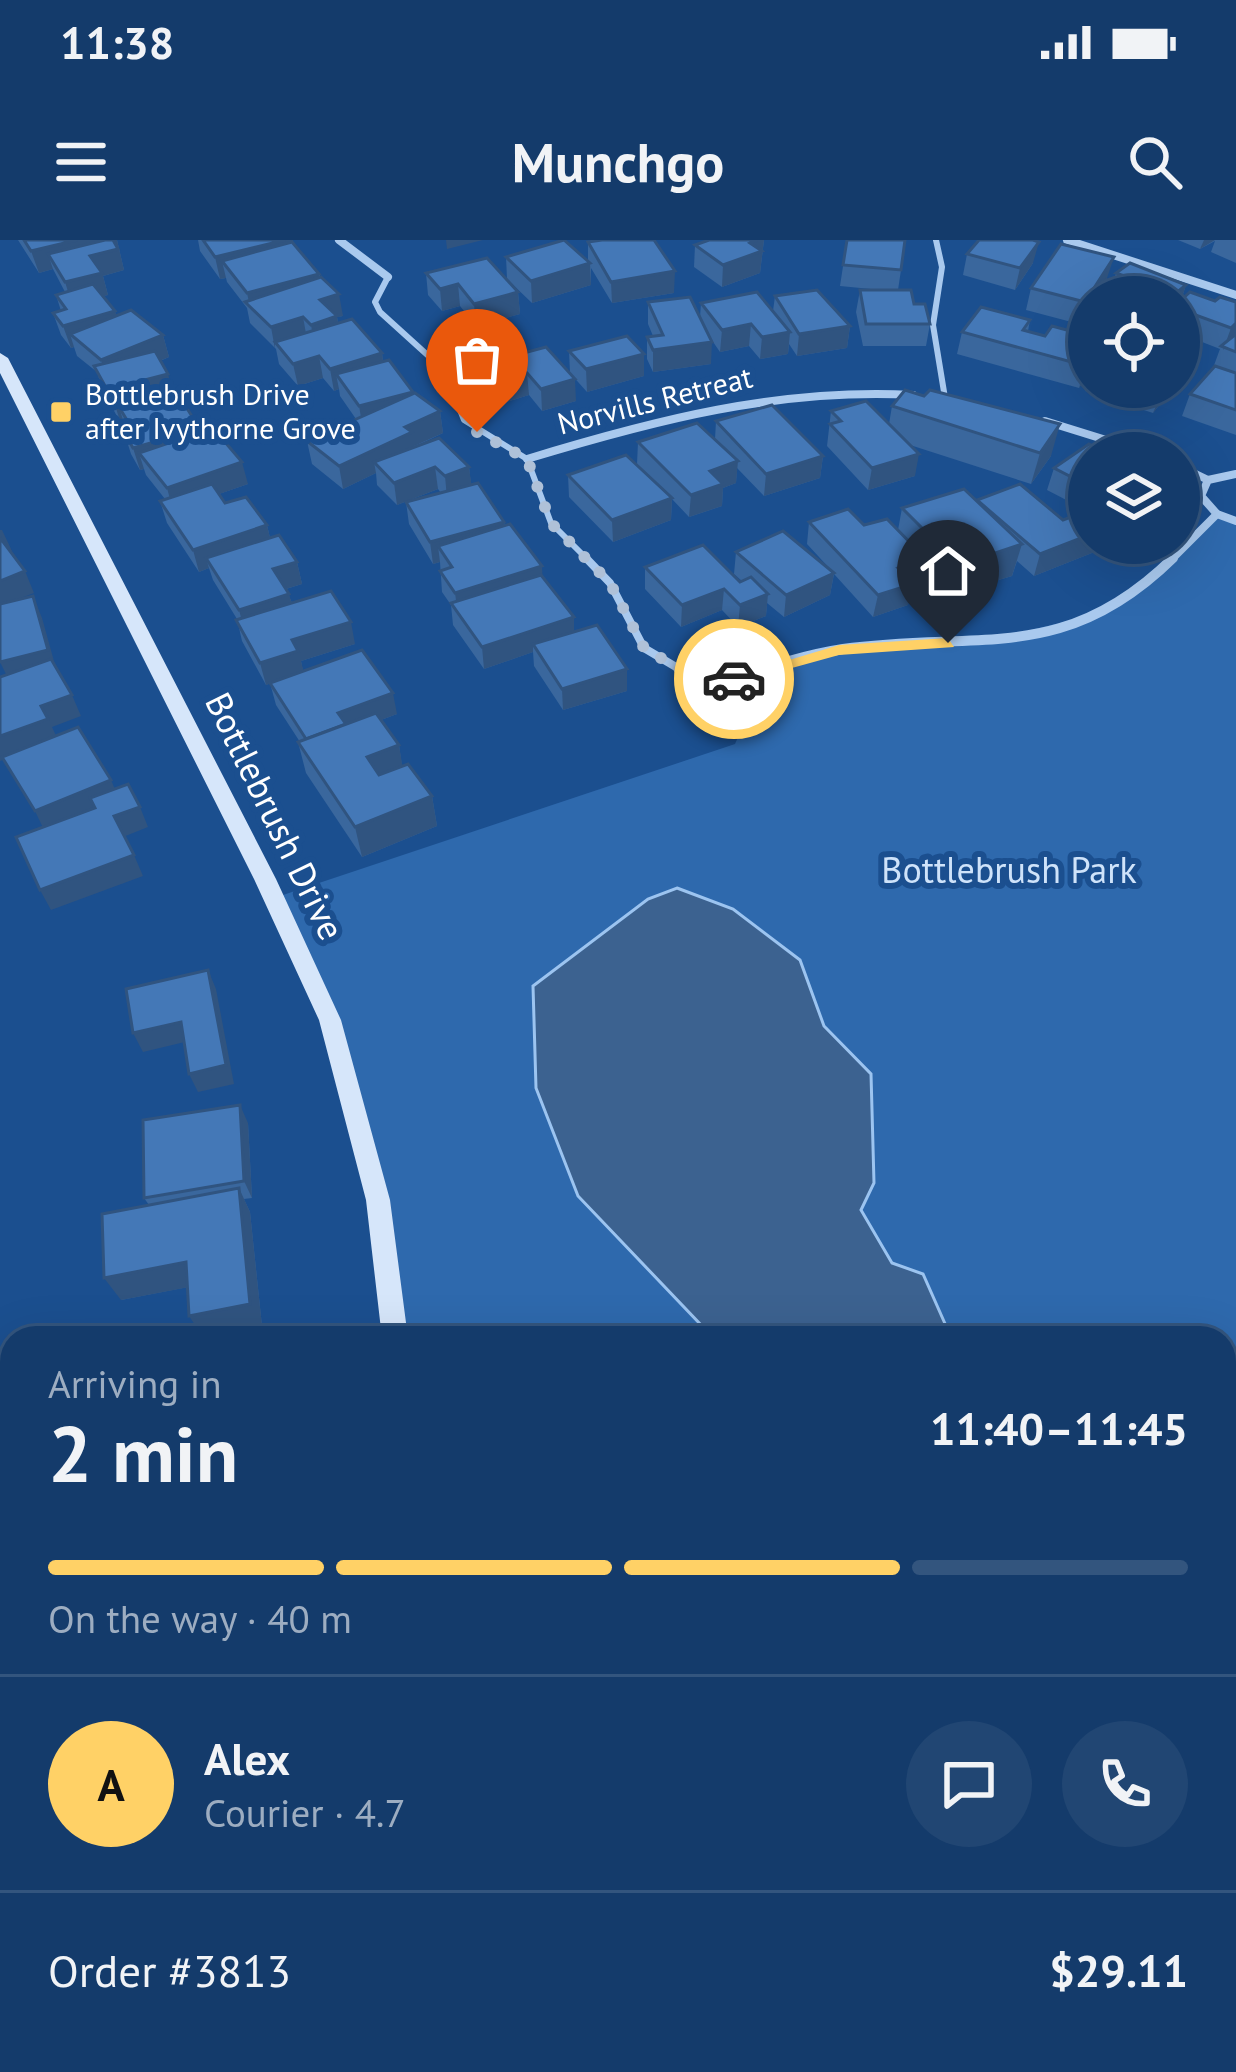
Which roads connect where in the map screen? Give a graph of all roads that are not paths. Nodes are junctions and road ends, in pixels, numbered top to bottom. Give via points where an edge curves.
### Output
1 (339, 240) edge
2 (936, 240) edge
3 (1066, 240) edge
4 (388, 277) joint
5 (1236, 295) edge
6 (0, 358) edge
7 (946, 398) junction
8 (966, 402) edge
9 (1027, 416) edge
10 (1079, 432) edge
11 (527, 459) junction
12 (1236, 474) edge
13 (1200, 476) edge
14 (1208, 480) junction
15 (1217, 514) junction
16 (1236, 521) edge
17 (708, 686) joint
18 (394, 1326) edge

1 - 4 street
2 - 7 lane via 942,267 933,325
3 - 5 street
4 - 11 lane via 375,302 380,313 444,370 464,420
6 - 18 street, Bottlebrush Drive via 329,1020 378,1200
7 - 8 street, Norvills Retreat
7 - 11 street, Norvills Retreat via 780,396 663,418
9 - 10 street
11 - 17 lane via 551,523 610,583 644,648
12 - 14 street
13 - 14 street
14 - 15 street via 1201,496
15 - 16 street
15 - 17 street via 1144,584 1105,612 1060,629 839,650

